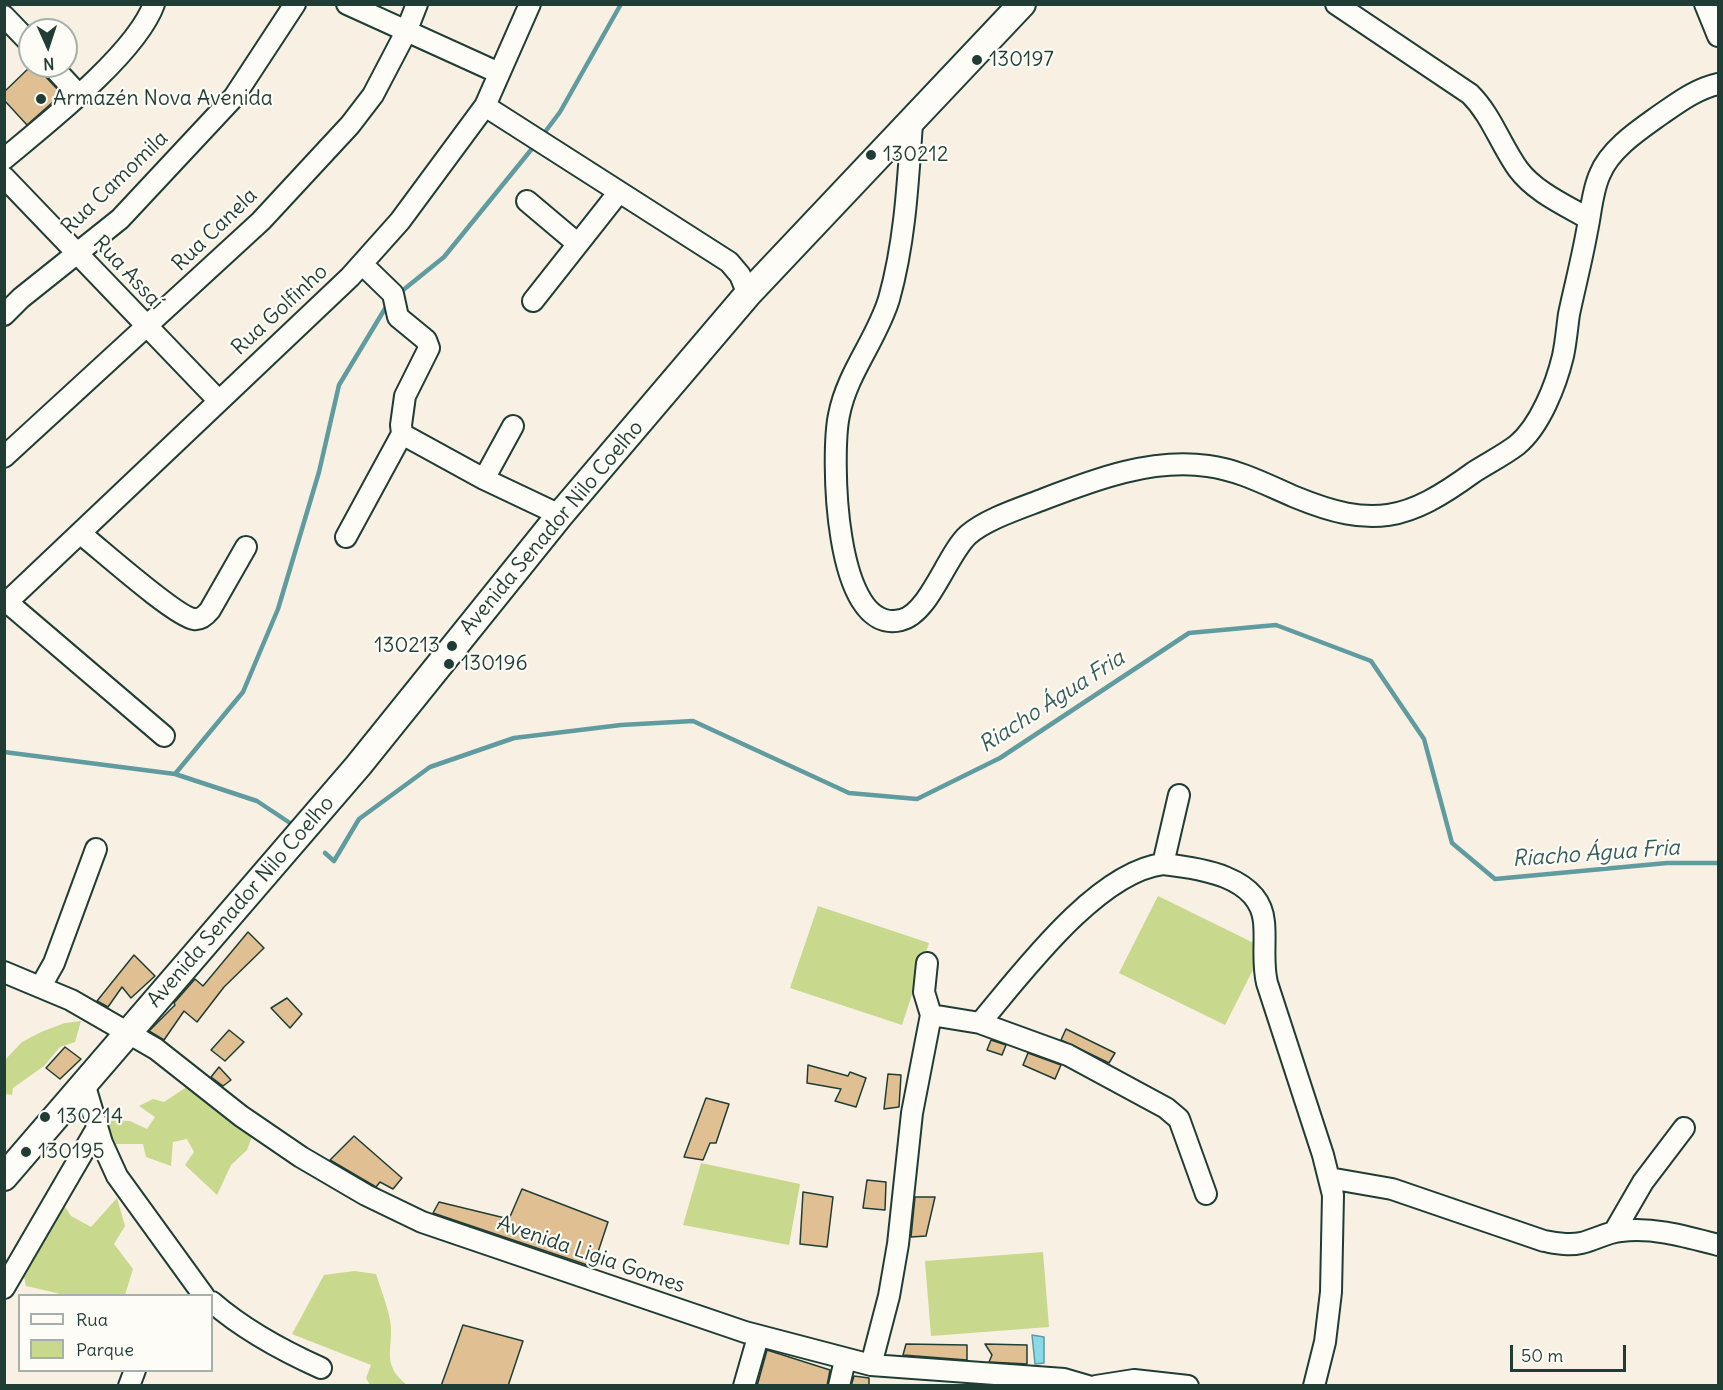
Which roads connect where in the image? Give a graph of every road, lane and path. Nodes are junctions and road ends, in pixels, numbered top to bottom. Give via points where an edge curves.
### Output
1 (347, 4) edge
2 (417, 4) edge
3 (530, 4) edge
4 (1022, 4) edge
5 (1336, 4) edge
6 (1705, 4) edge
7 (293, 6) edge
8 (148, 8) edge
9 (4, 16) edge
10 (18, 31) edge
11 (406, 32) junction
12 (1719, 36) edge
13 (499, 73) junction
14 (63, 78) edge
15 (1719, 84) edge
16 (78, 94) junction
17 (484, 106) junction
18 (912, 123) junction
19 (4, 159) edge
20 (4, 177) edge
21 (619, 192) junction
22 (527, 201) dead end
23 (1590, 219) junction
24 (578, 244) junction
25 (78, 254) junction
26 (362, 264) junction
27 (748, 294) junction
28 (13, 301) edge
29 (533, 301) dead end
30 (4, 315) edge
31 (146, 327) junction
32 (219, 401) junction
33 (513, 426) dead end
34 (402, 434) junction
35 (4, 457) edge
36 (484, 479) junction
37 (560, 515) junction
38 (81, 534) junction
39 (346, 537) dead end
40 (246, 547) dead end
41 (6, 603) edge
42 (164, 736) dead end
43 (1179, 795) dead end
44 (96, 849) dead end
45 (1163, 864) junction
46 (927, 963) dead end
47 (4, 972) edge
48 (41, 986) junction
49 (931, 1015) junction
50 (980, 1023) junction
51 (128, 1033) junction
52 (84, 1083) junction
53 (98, 1128) junction
54 (1684, 1128) dead end
55 (4, 1177) edge
56 (1329, 1178) junction
57 (1206, 1194) dead end
58 (1614, 1232) junction
59 (1719, 1245) edge
60 (4, 1288) edge
61 (202, 1294) edge
62 (213, 1304) edge
63 (758, 1336) junction
64 (845, 1360) junction
65 (871, 1365) junction
66 (321, 1368) dead end
67 (135, 1372) edge
68 (998, 1379) edge
69 (129, 1386) edge
70 (744, 1386) edge
71 (839, 1386) edge
72 (1089, 1386) edge
73 (1096, 1386) edge
74 (1188, 1386) edge
75 (1314, 1386) edge

1 - 11 street
2 - 11 street, Rua Canela
3 - 13 street, Rua Golfinho
4 - 18 main road, Avenida Senador Nilo Coelho
5 - 23 street via 1470,94 1482,106 1517,168 1531,184
6 - 12 street
7 - 25 street, Rua Camomila via 234,97 120,219
8 - 16 street via 134,39
9 - 10 street
11 - 13 street
11 - 31 street, Rua Canela via 373,95 350,124 261,221
13 - 17 street, Rua Golfinho
14 - 16 street
15 - 23 street via 1692,93 1638,130 1609,159 1600,174
16 - 19 street
17 - 21 street
17 - 26 street, Rua Golfinho via 400,221
18 - 23 street via 905,210 889,300 846,390 835,444 840,530 849,575 871,610 896,621 913,614 968,535 1010,512 1064,491 1161,464 1209,466 1251,477 1333,512 1361,517 1391,516 1417,508 1451,489 1519,444 1533,426 1563,356
18 - 27 main road, Avenida Senador Nilo Coelho
20 - 25 street, Rua Assaí
21 - 24 street
21 - 27 street via 729,262
22 - 24 street
24 - 29 street
25 - 28 street, Rua Camomila
25 - 31 street, Rua Assaí
26 - 32 street, Rua Golfinho
26 - 34 street via 395,297 398,317 426,340 429,348 405,396
27 - 37 main road, Avenida Senador Nilo Coelho
28 - 30 street, Rua Camomila
31 - 32 street, Rua Assaí
31 - 35 street, Rua Canela
32 - 38 street, Rua Golfinho
33 - 36 street
34 - 36 street
34 - 39 street
36 - 37 street
37 - 51 main road, Avenida Senador Nilo Coelho via 358,766
38 - 40 street via 174,609 193,619 202,618 210,610
38 - 41 street, Rua Golfinho
41 - 42 street
43 - 45 street
44 - 48 street via 54,963
45 - 50 street via 1147,866 1120,879 1092,901 1049,943
45 - 56 street via 1200,868 1221,876 1251,892 1260,904 1267,983
46 - 49 street via 924,992
47 - 48 street, Avenida Ligia Gomes
48 - 51 street, Avenida Ligia Gomes
49 - 50 street
49 - 65 street via 912,1113 898,1244
50 - 57 street via 1068,1055 1166,1108 1179,1119
51 - 52 main road, Avenida Senador Nilo Coelho
51 - 63 street, Avenida Ligia Gomes via 156,1049 301,1157 366,1195 423,1222
52 - 53 street
52 - 55 main road, Avenida Senador Nilo Coelho
53 - 60 street
53 - 61 street via 127,1193
54 - 58 street via 1643,1182
56 - 58 street via 1392,1189 1565,1245
56 - 75 street via 1333,1195 1331,1292
58 - 59 street via 1675,1234
62 - 66 street via 235,1322
63 - 64 street, Avenida Ligia Gomes
63 - 70 street
64 - 65 street, Avenida Ligia Gomes
64 - 71 street
65 - 68 street, Avenida Ligia Gomes
67 - 69 street
68 - 72 street, Avenida Ligia Gomes via 1064,1379
73 - 74 street via 1134,1380

